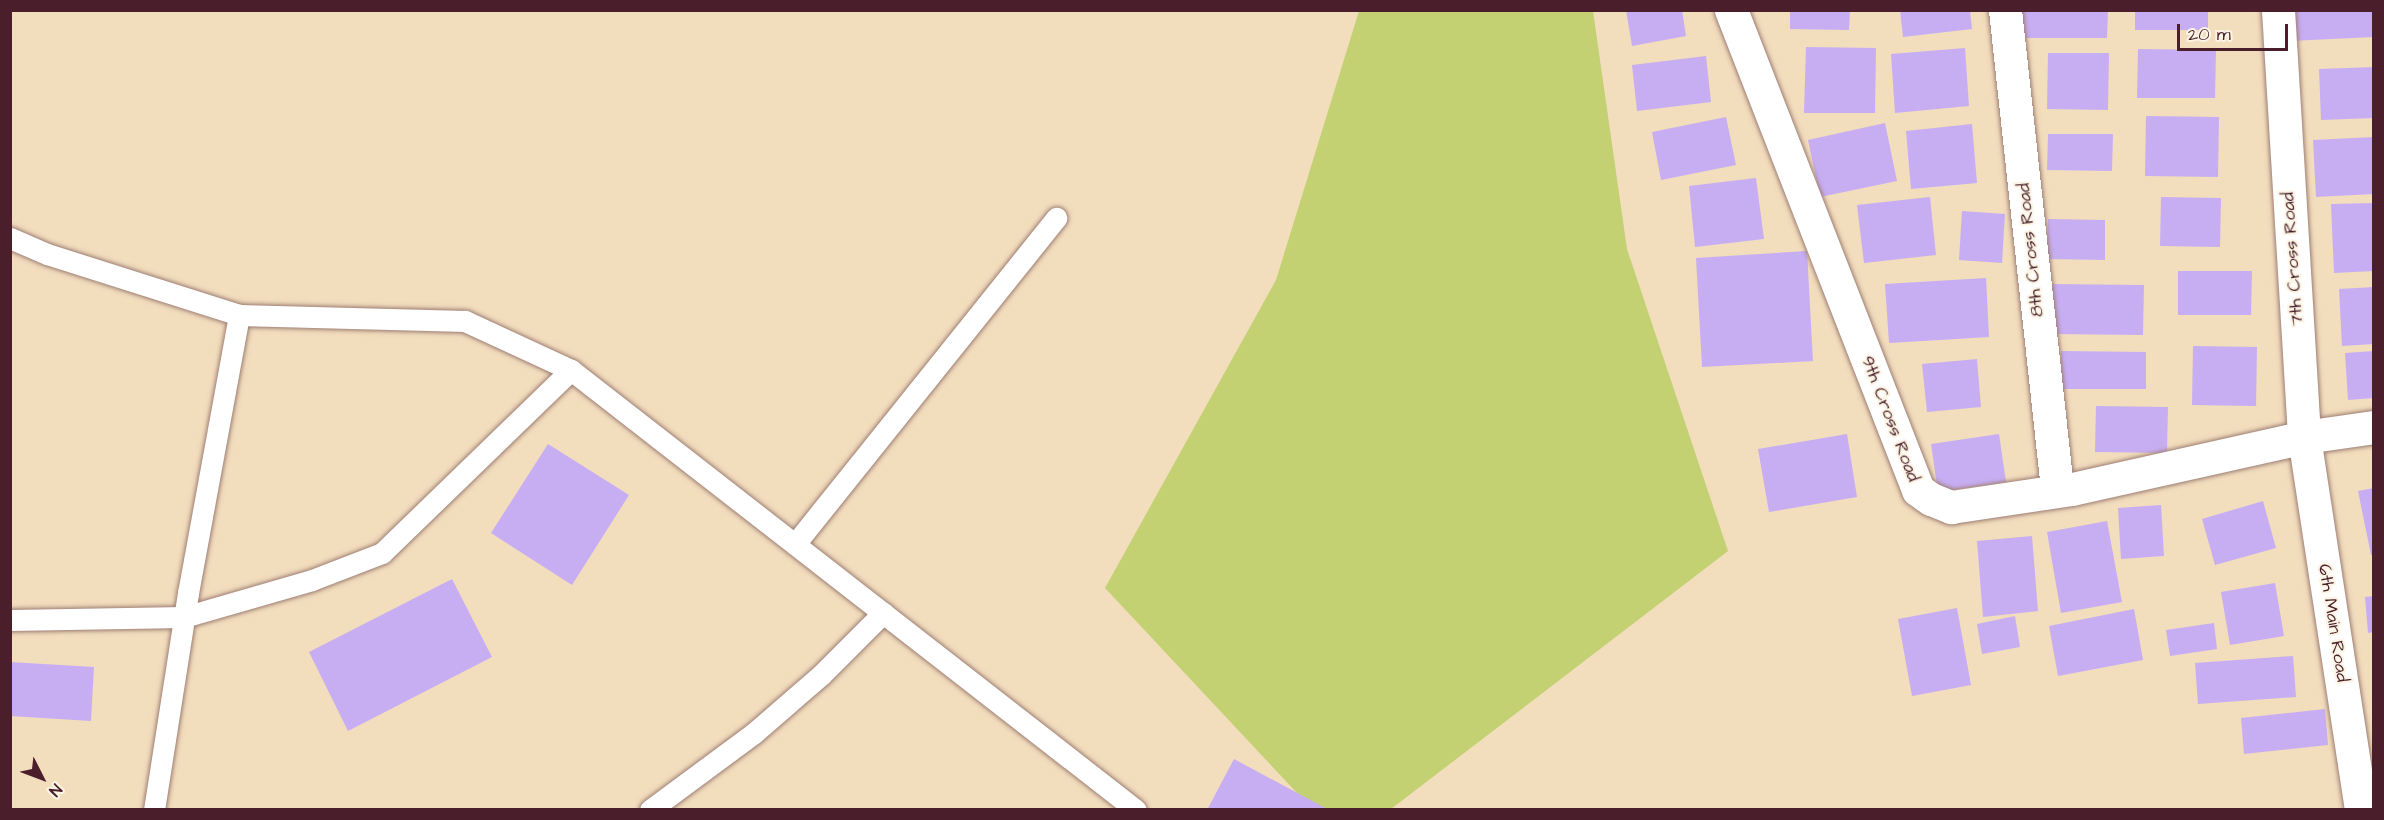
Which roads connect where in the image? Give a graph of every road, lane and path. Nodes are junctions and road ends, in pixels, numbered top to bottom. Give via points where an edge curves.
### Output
1 (1731, 10) edge
2 (2005, 10) edge
3 (2278, 10) edge
4 (1056, 218) dead end
5 (10, 238) edge
6 (239, 315) junction
7 (571, 370) junction
8 (2373, 427) edge
9 (2304, 437) junction
10 (2057, 490) junction
11 (795, 544) junction
12 (883, 613) junction
13 (184, 617) junction
14 (10, 620) edge
15 (154, 810) edge
16 (651, 810) edge
17 (1136, 810) edge
18 (2361, 810) edge

1 - 10 street, 9th Cross Road via 1918,490 1951,507
2 - 10 street, 8th Cross Road
3 - 9 street, 7th Cross Road
4 - 11 lane
5 - 6 lane via 47,254
6 - 7 lane via 465,321
6 - 13 lane
7 - 11 lane
7 - 13 lane via 382,553 312,580
8 - 9 street
9 - 10 street, 9th Cross Road
9 - 18 street, 6th Main Road
11 - 12 lane
12 - 16 lane via 821,675 754,733
12 - 17 lane
13 - 14 lane
13 - 15 lane

